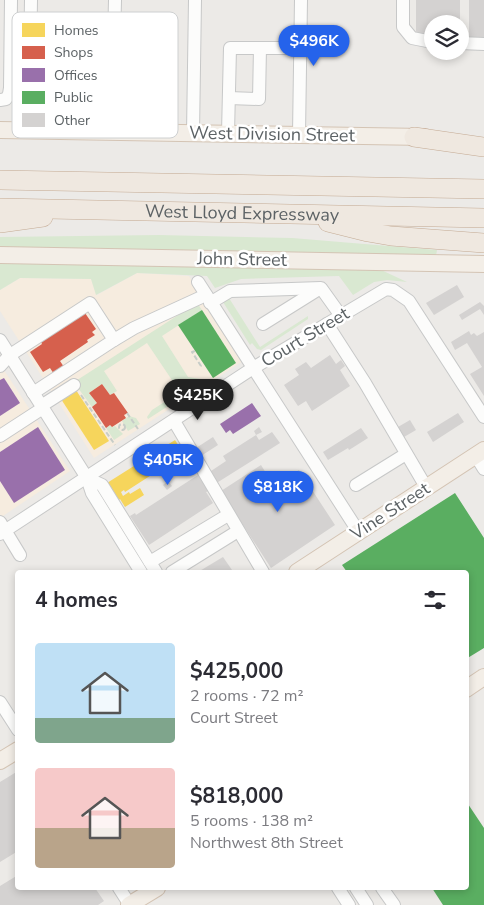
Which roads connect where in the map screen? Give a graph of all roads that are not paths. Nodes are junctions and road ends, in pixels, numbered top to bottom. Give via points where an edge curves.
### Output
1 (11, 0) edge
2 (195, 0) edge
3 (301, 0) edge
4 (404, 0) edge
5 (424, 40) edge
6 (469, 43) edge
7 (484, 44) edge
8 (260, 48) junction
9 (300, 48) junction
10 (229, 98) junction
11 (0, 100) edge
12 (178, 133) edge
13 (193, 133) junction
14 (228, 133) junction
15 (299, 134) junction
16 (414, 137) junction
17 (484, 138) edge
18 (484, 147) edge
19 (0, 180) edge
20 (484, 189) edge
21 (0, 208) edge
22 (86, 210) junction
23 (298, 214) junction
24 (484, 218) edge
25 (0, 223) edge
26 (484, 243) edge
27 (0, 255) edge
28 (484, 264) edge
29 (198, 282) dead end
30 (321, 288) junction
31 (208, 299) junction
32 (341, 316) junction
33 (262, 324) dead end
34 (327, 324) junction
35 (0, 340) edge
36 (114, 340) junction
37 (10, 355) junction
38 (0, 366) edge
39 (252, 368) junction
40 (74, 385) road end
41 (33, 393) junction
42 (42, 407) junction
43 (484, 417) edge
44 (174, 421) junction
45 (0, 436) edge
46 (406, 454) junction
47 (481, 458) edge
48 (87, 478) junction
49 (356, 485) dead end
50 (426, 487) junction
51 (228, 515) junction
52 (2, 528) edge
53 (238, 531) junction
54 (358, 531) junction
55 (20, 555) dead end
56 (153, 568) edge
57 (140, 570) edge
58 (175, 570) edge
59 (262, 570) edge
60 (299, 570) edge
61 (484, 678) edge
62 (469, 687) edge
63 (0, 702) edge
64 (15, 725) edge
65 (15, 752) edge
66 (0, 761) edge
67 (120, 890) edge
68 (154, 890) edge
69 (339, 890) edge
70 (357, 890) edge
71 (383, 890) edge
72 (130, 905) edge
73 (349, 905) edge
74 (366, 905) edge
75 (394, 905) edge

1 - 11 street via 10,88 6,99
2 - 13 street
3 - 9 street
4 - 5 street via 403,27 412,38
6 - 7 street
8 - 9 street
8 - 10 street via 230,48
8 - 10 street via 259,99
9 - 15 street
10 - 14 street
12 - 13 main road, West Division Street
13 - 14 main road, West Division Street
14 - 15 main road, West Division Street
15 - 16 main road, West Division Street
16 - 17 main road, West Division Street
16 - 18 highway
19 - 20 highway, West Lloyd Expressway
21 - 22 highway, West Lloyd Expressway
22 - 23 highway, West Lloyd Expressway
22 - 25 highway
23 - 24 highway, West Lloyd Expressway
23 - 26 highway via 391,236
27 - 28 main road, John Street
29 - 31 street
30 - 31 street via 230,291
30 - 32 street
30 - 33 street
31 - 36 street via 134,328
31 - 39 street
32 - 34 street, Court Street
32 - 43 street, Court Street via 386,289 409,301
34 - 39 street, Court Street
34 - 46 street
35 - 37 street
36 - 37 street via 90,303
36 - 41 street
37 - 38 street
37 - 41 street
39 - 44 street, Court Street
39 - 54 street
40 - 42 street
41 - 42 street
42 - 45 street
42 - 48 street
44 - 48 street, Court Street
44 - 51 street
46 - 49 street
46 - 50 street
47 - 50 main road, Vine Street
48 - 52 street, Court Street
48 - 56 street via 102,485
48 - 57 street via 92,492
50 - 54 main road, Vine Street
51 - 53 street
51 - 56 street
52 - 55 street
53 - 58 street
53 - 59 street
54 - 60 main road, Vine Street
61 - 62 main road
63 - 64 street
65 - 66 main road
67 - 72 street
68 - 72 main road
69 - 73 street
70 - 74 street
71 - 75 street

